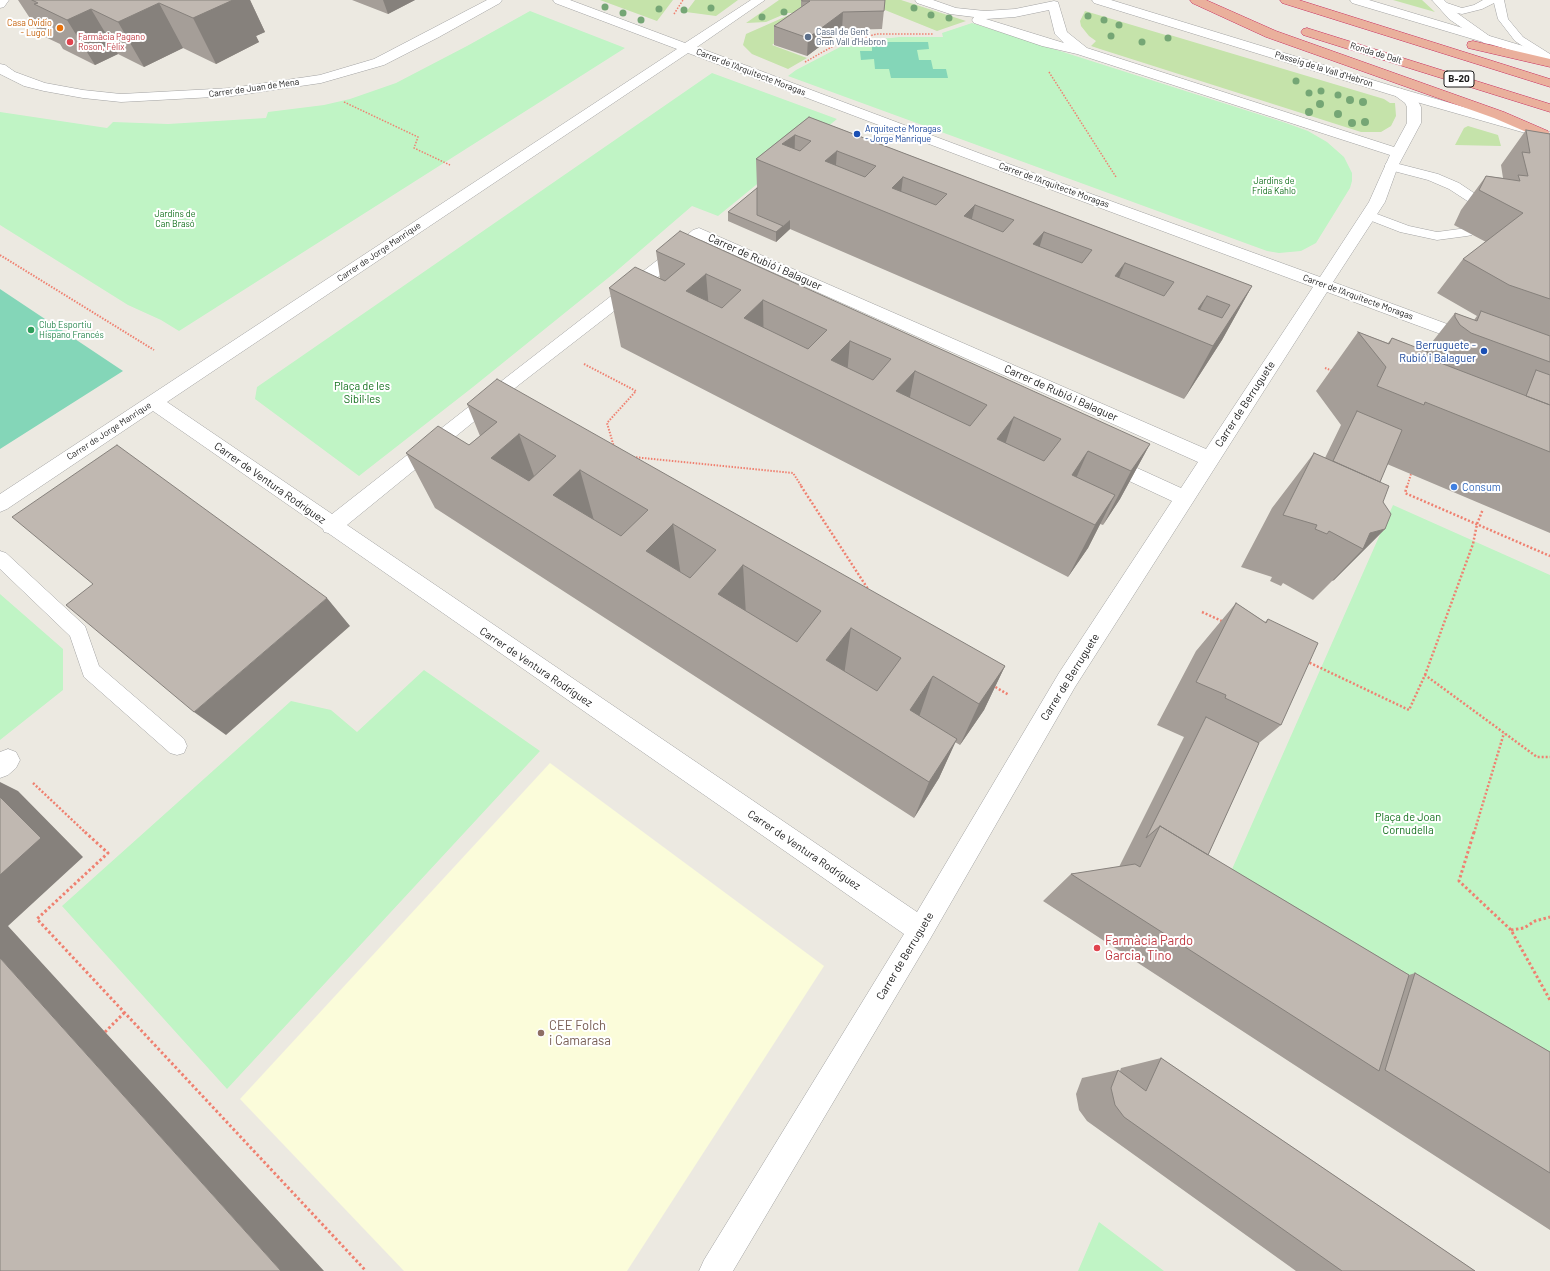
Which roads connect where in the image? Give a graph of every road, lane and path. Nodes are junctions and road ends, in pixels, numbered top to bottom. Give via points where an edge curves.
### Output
1 (3, 0) edge
2 (496, 0) edge
3 (559, 0) edge
4 (683, 0) edge
5 (758, 0) edge
6 (921, 0) edge
7 (1098, 0) edge
8 (1196, 0) edge
9 (1202, 0) edge
10 (1286, 0) edge
11 (1292, 0) edge
12 (1356, 0) edge
13 (1490, 0) edge
14 (1499, 0) edge
15 (1440, 2) edge
16 (0, 4) edge
17 (954, 11) junction
18 (680, 15) dead end
19 (975, 19) junction
20 (1268, 19) dead end
21 (1296, 28) dead end
22 (1489, 40) junction
23 (687, 47) junction
24 (1082, 51) junction
25 (1549, 60) edge
26 (804, 62) dead end
27 (1046, 67) dead end
28 (0, 68) edge
29 (1550, 83) edge
30 (1397, 92) junction
31 (343, 101) dead end
32 (1550, 108) edge
33 (1546, 135) edge
34 (1394, 159) junction
35 (450, 165) dead end
36 (1476, 212) dead end
37 (1369, 215) junction
38 (1142, 218) junction
39 (1467, 232) dead end
40 (0, 255) edge
41 (1323, 284) junction
42 (1483, 344) edge
43 (154, 350) dead end
44 (578, 361) dead end
45 (1324, 368) dead end
46 (1339, 374) dead end
47 (153, 402) junction
48 (614, 449) edge
49 (1094, 456) edge
50 (632, 457) edge
51 (1210, 459) junction
52 (1411, 474) dead end
53 (1184, 498) junction
54 (0, 504) edge
55 (1483, 509) dead end
56 (1477, 524) junction
57 (331, 526) junction
58 (1550, 556) edge
59 (0, 558) edge
60 (869, 591) edge
61 (1202, 612) dead end
62 (1231, 625) edge
63 (1302, 659) edge
64 (1425, 675) junction
65 (989, 683) edge
66 (1009, 695) dead end
67 (1504, 733) junction
68 (177, 746) dead end
69 (1550, 757) edge
70 (4, 763) edge
71 (1550, 917) edge
72 (920, 930) junction
73 (1511, 930) junction
74 (1550, 1000) edge
75 (125, 1012) junction
76 (105, 1032) dead end
77 (366, 1271) edge
78 (715, 1271) edge

1 - 16 street
2 - 28 street, Carrer de Juan de Mena via 379,62 321,79 232,92 121,98 44,87 10,75
3 - 23 street, Carrer de l'Arquitecte Moragas
4 - 18 path via 673,14
5 - 23 street, Carrer de Jorge Manrique
6 - 17 street
7 - 30 street, Passeig de la Vall d'Hebron
8 - 33 highway via 1271,34 1499,115
9 - 20 highway
10 - 29 highway, B-20
11 - 25 highway
12 - 22 street
13 - 15 lane via 1478,7 1462,11 1451,9
14 - 25 lane via 1503,18 1519,39
15 - 22 street via 1453,16
17 - 19 street
17 - 24 street via 1000,15 1054,5 1061,34
19 - 24 street via 1047,43
19 - 26 path via 934,34 877,34 837,44
21 - 32 highway, Ronda de Dalt / B-20
22 - 25 street
23 - 38 street, Carrer de l'Arquitecte Moragas
23 - 47 street, Carrer de Jorge Manrique
24 - 34 street
27 - 38 path
30 - 33 street, Passeig de la Vall d'Hebron
30 - 34 street, Carrer de Berruguete via 1411,101 1414,107 1414,123
31 - 35 path via 418,136 414,148
34 - 36 lane via 1454,186 1475,200
34 - 37 street, Carrer de Berruguete
37 - 39 lane via 1437,236
37 - 41 street, Carrer de Berruguete
38 - 41 street, Carrer de l'Arquitecte Moragas
40 - 43 path
41 - 42 street, Carrer de l'Arquitecte Moragas
41 - 51 street, Carrer de Berruguete
44 - 48 path via 636,391 607,423
45 - 46 path
47 - 54 street, Carrer de Jorge Manrique
47 - 57 street, Carrer de Ventura Rodríguez
49 - 53 street
50 - 60 path via 793,473
51 - 53 street, Carrer de Berruguete
51 - 57 street, Carrer de Rubió i Balaguer via 699,233 676,263 514,380
52 - 56 path via 1405,493
53 - 72 street, Carrer de Berruguete via 1053,703
55 - 56 path
56 - 58 path
56 - 64 path
57 - 72 street, Carrer de Ventura Rodríguez
59 - 68 lane via 78,632 91,671
61 - 62 path
63 - 64 path via 1409,710
64 - 67 path
65 - 66 path
67 - 69 path via 1537,757
67 - 73 path via 1459,881
70 - 75 path via 108,853 37,919
71 - 73 path via 1535,921 1524,928
72 - 78 street, Carrer de Berruguete
73 - 74 path
75 - 76 path
75 - 77 path

